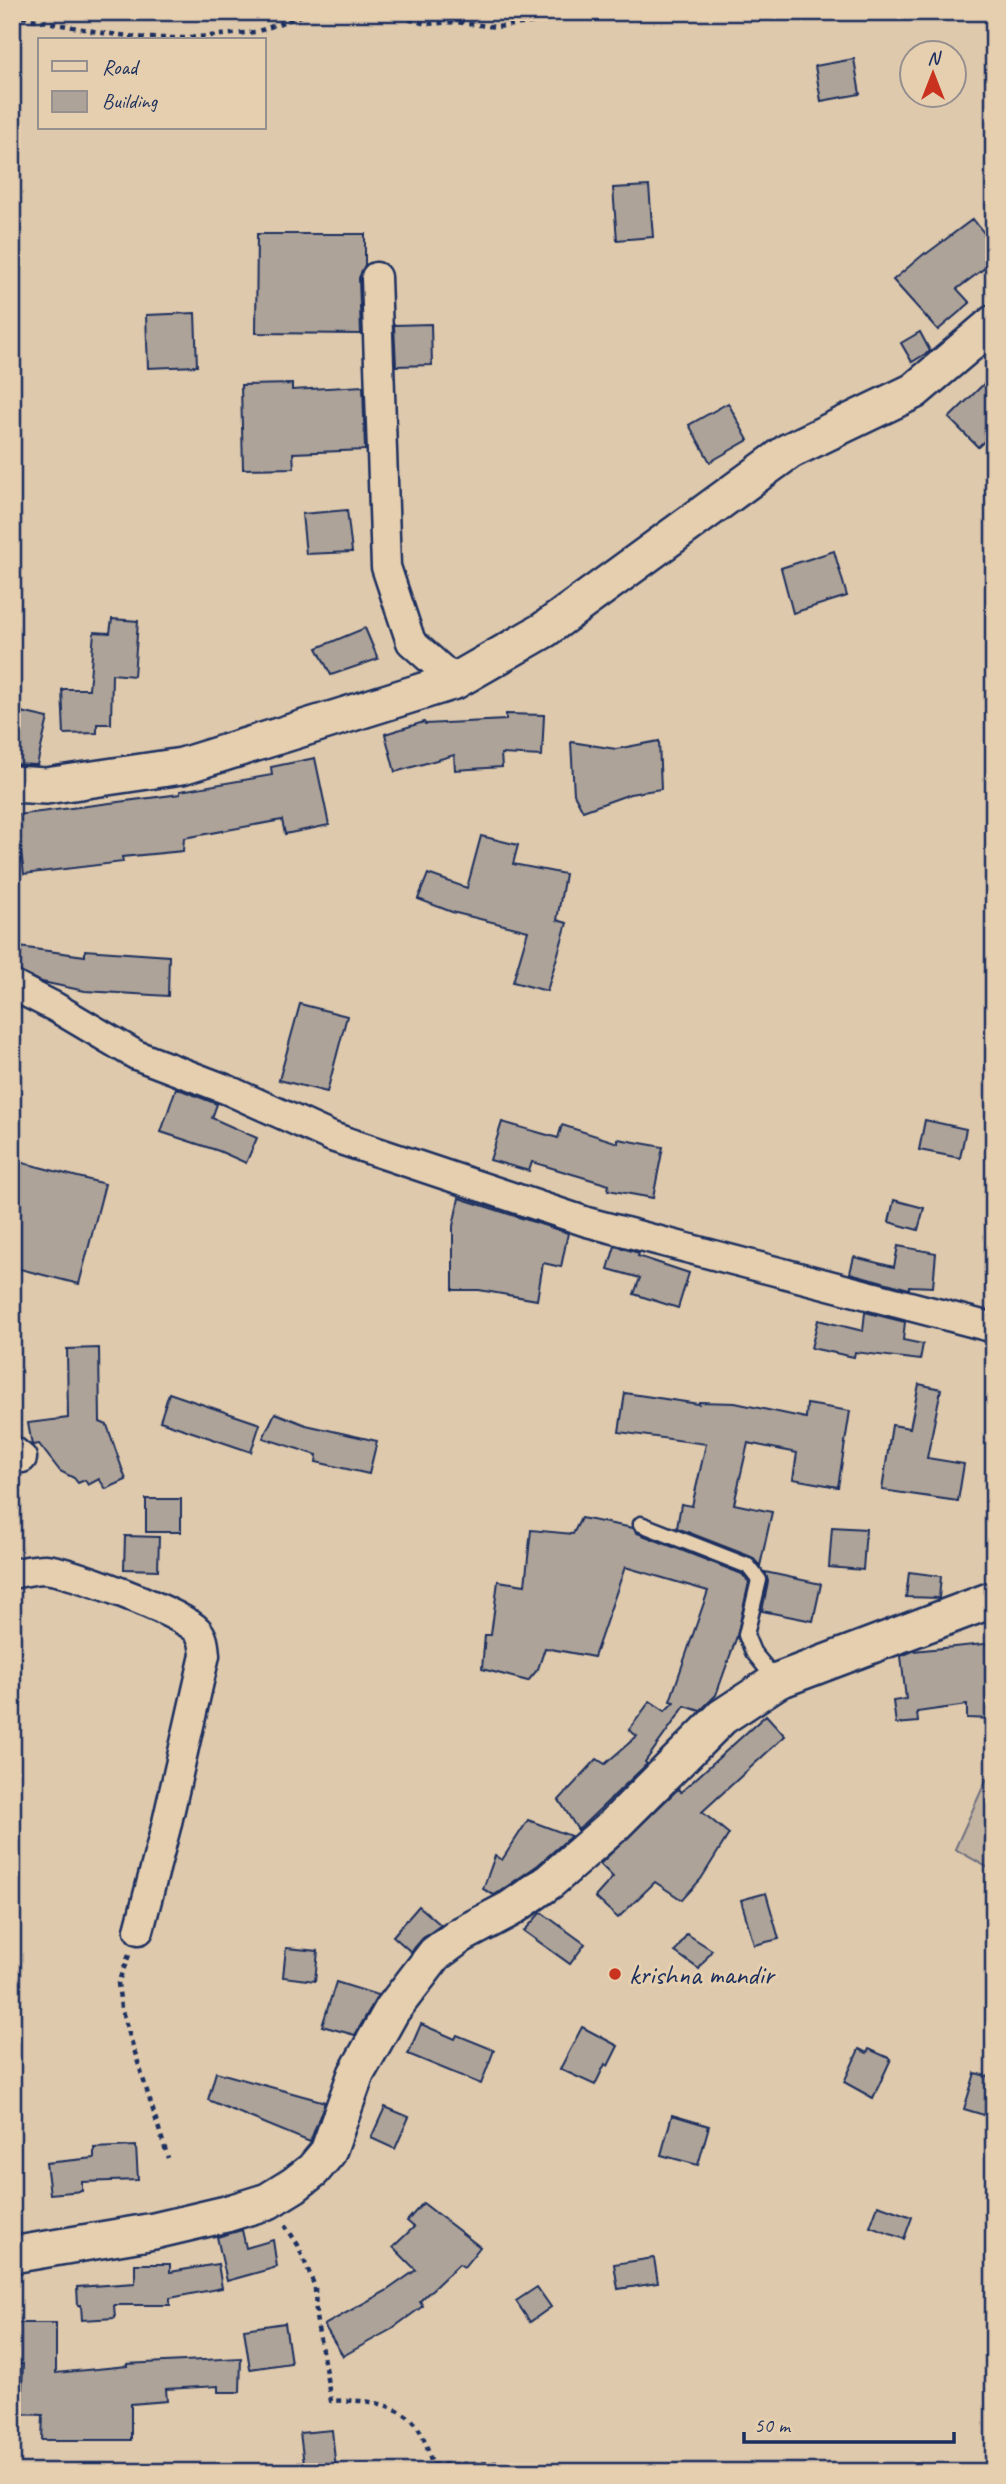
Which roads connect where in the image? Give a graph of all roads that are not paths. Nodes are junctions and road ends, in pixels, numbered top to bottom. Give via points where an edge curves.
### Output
1 (376, 277) dead end
2 (994, 323) edge
3 (455, 681) junction
4 (12, 784) edge
5 (12, 985) edge
6 (994, 1328) edge
7 (641, 1524) dead end
8 (12, 1574) edge
9 (994, 1600) edge
10 (777, 1681) junction
11 (139, 1930) road end
12 (12, 2255) edge

1 - 3 street via 386,567 411,642
2 - 3 street via 914,391 789,451 544,630
3 - 4 street via 182,766 46,786
5 - 6 street via 136,1055 332,1137 587,1222
7 - 10 lane via 748,1566 759,1580 746,1635 753,1652
8 - 11 street via 43,1569 62,1572 185,1621 204,1640 205,1655
9 - 10 street
10 - 12 street via 722,1717 550,1881 435,1954 392,2010 356,2074 328,2152 313,2170 268,2201 226,2214

